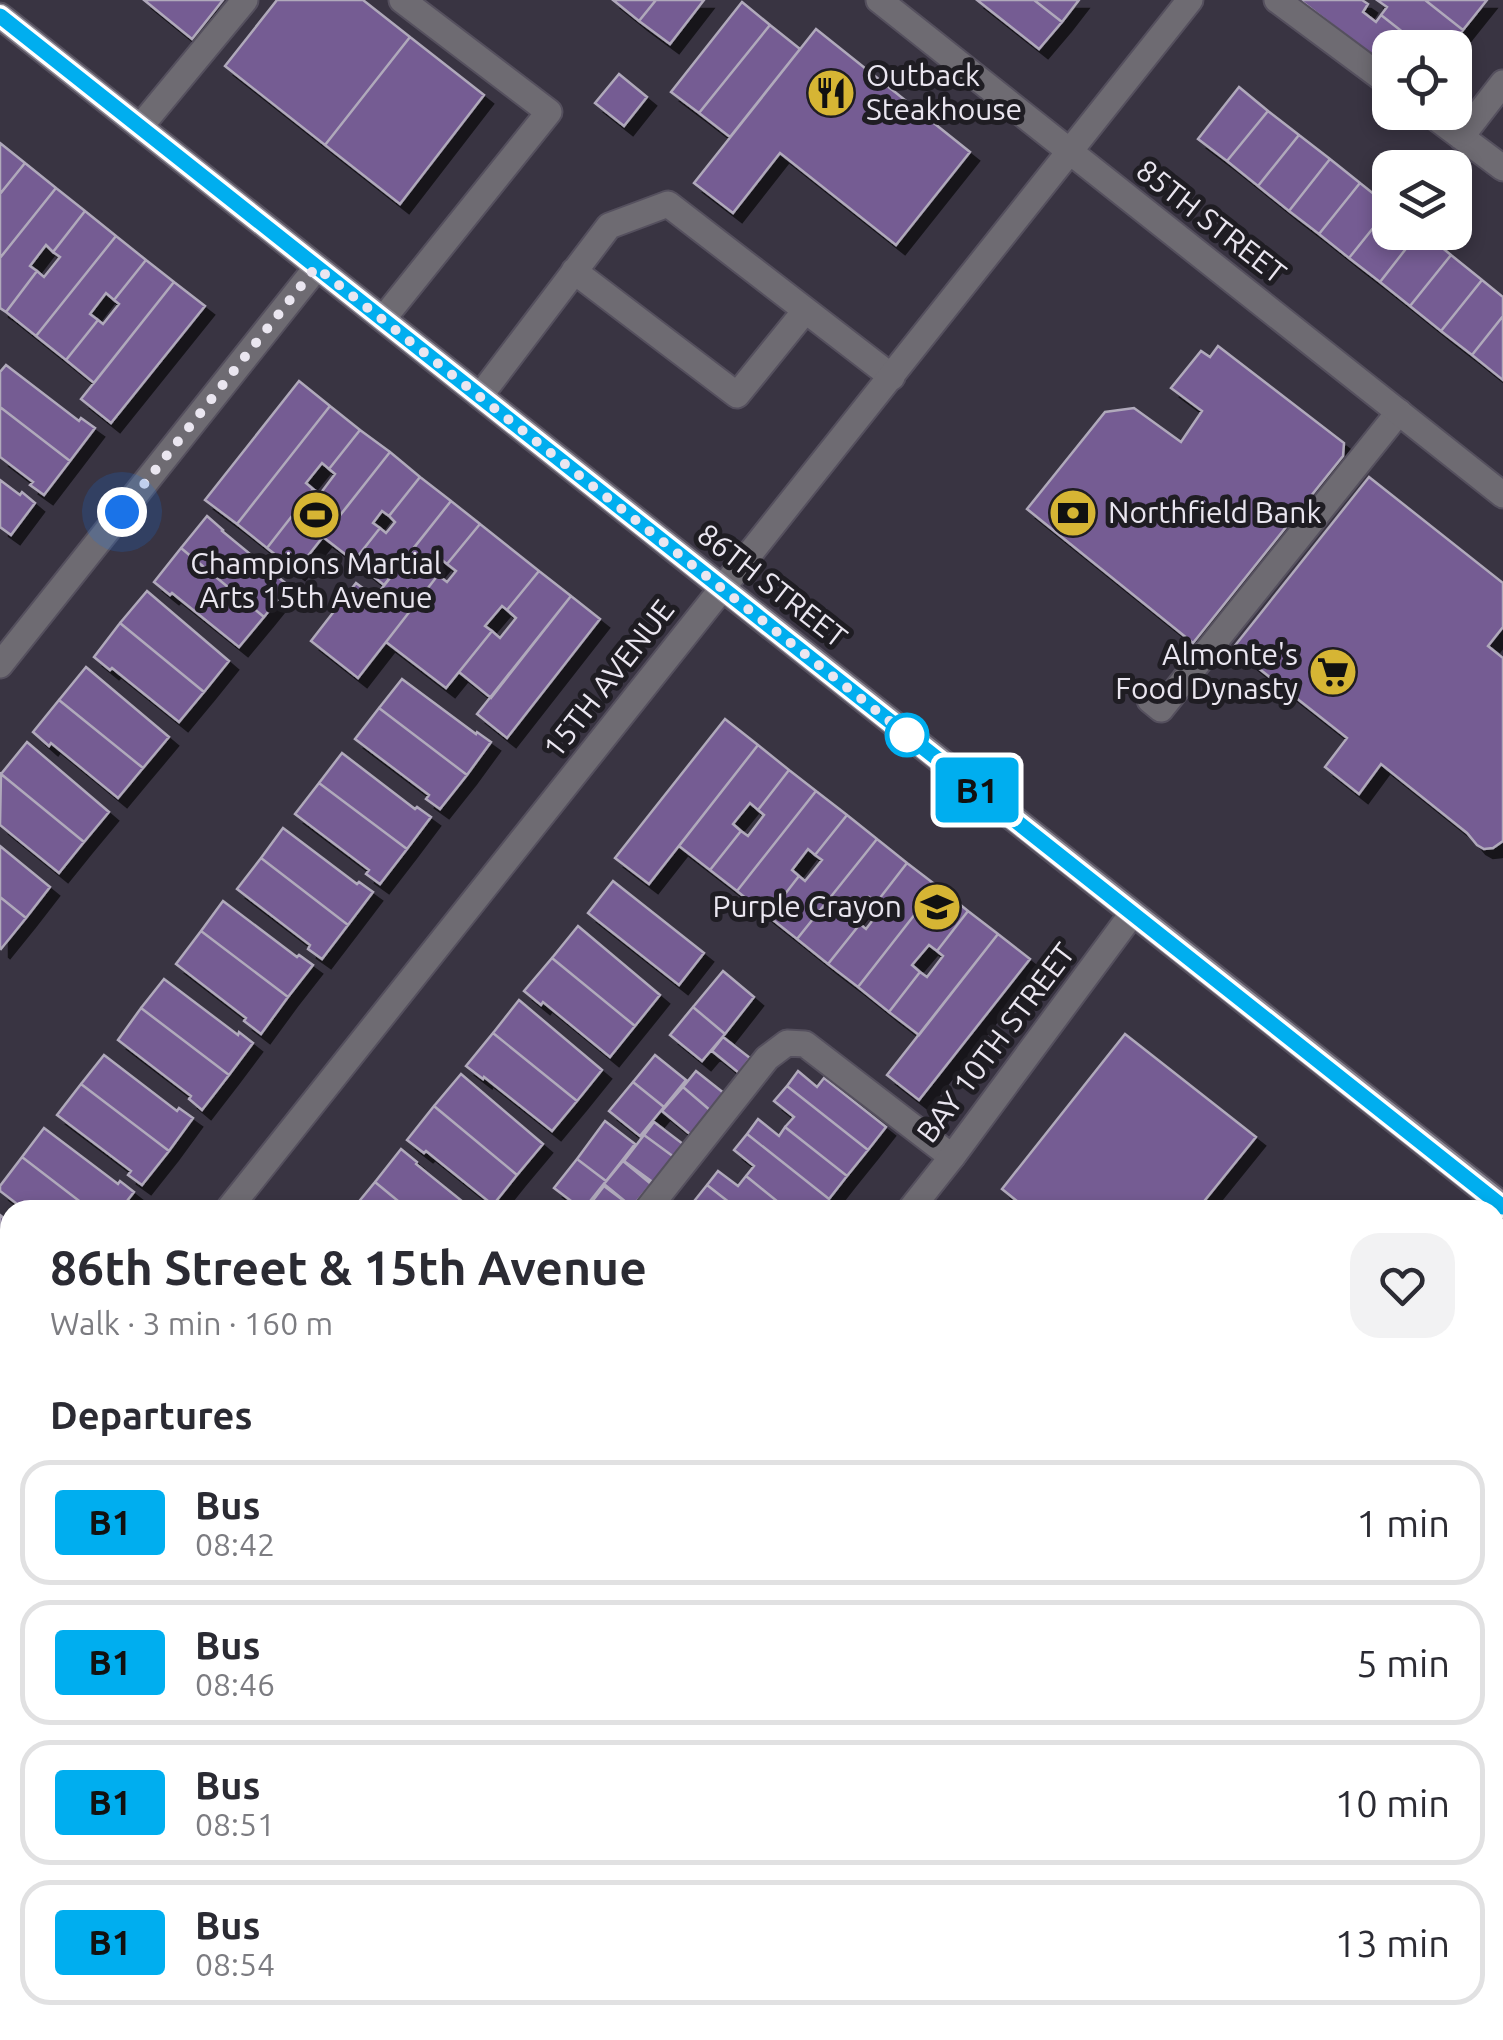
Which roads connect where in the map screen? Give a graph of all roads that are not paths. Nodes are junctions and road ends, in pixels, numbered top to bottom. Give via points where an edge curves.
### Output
1 (245, 0) edge
2 (402, 0) edge
3 (878, 0) edge
4 (1190, 0) edge
5 (1276, 0) edge
6 (0, 16) edge
7 (1372, 71) edge
8 (1503, 83) edge
9 (140, 127) junction
10 (1452, 130) edge
11 (1461, 137) junction
12 (1069, 151) junction
13 (1503, 168) edge
14 (316, 267) junction
15 (574, 271) junction
16 (806, 310) junction
17 (383, 319) junction
18 (892, 377) junction
19 (480, 396) junction
20 (1399, 412) junction
21 (1503, 494) edge
22 (722, 588) junction
23 (0, 665) edge
24 (1150, 700) dead end
25 (1132, 914) junction
26 (952, 1157) junction
27 (241, 1200) edge
28 (655, 1200) edge
29 (918, 1200) edge
30 (1495, 1200) edge

1 - 9 street
2 - 17 street via 549,112
3 - 12 street, 85TH STREET
4 - 12 street, 15TH AVENUE
5 - 7 street
6 - 9 main road, 86TH STREET
8 - 11 street
9 - 14 main road, 86TH STREET
10 - 11 street
11 - 13 street
12 - 18 street, 15TH AVENUE
12 - 20 street, 85TH STREET
14 - 17 main road, 86TH STREET
14 - 23 street
15 - 16 street via 609,226 668,204
15 - 16 street via 737,395
15 - 19 street
16 - 18 street
17 - 19 main road, 86TH STREET
18 - 22 street, 15TH AVENUE
19 - 22 main road, 86TH STREET
20 - 21 street, 85TH STREET
20 - 24 street via 1161,709
22 - 25 main road, 86TH STREET
22 - 27 street, 15TH AVENUE
25 - 26 street, BAY 10TH STREET
25 - 30 main road, 86TH STREET
26 - 28 street via 805,1044 786,1043
26 - 29 street, BAY 10TH STREET

